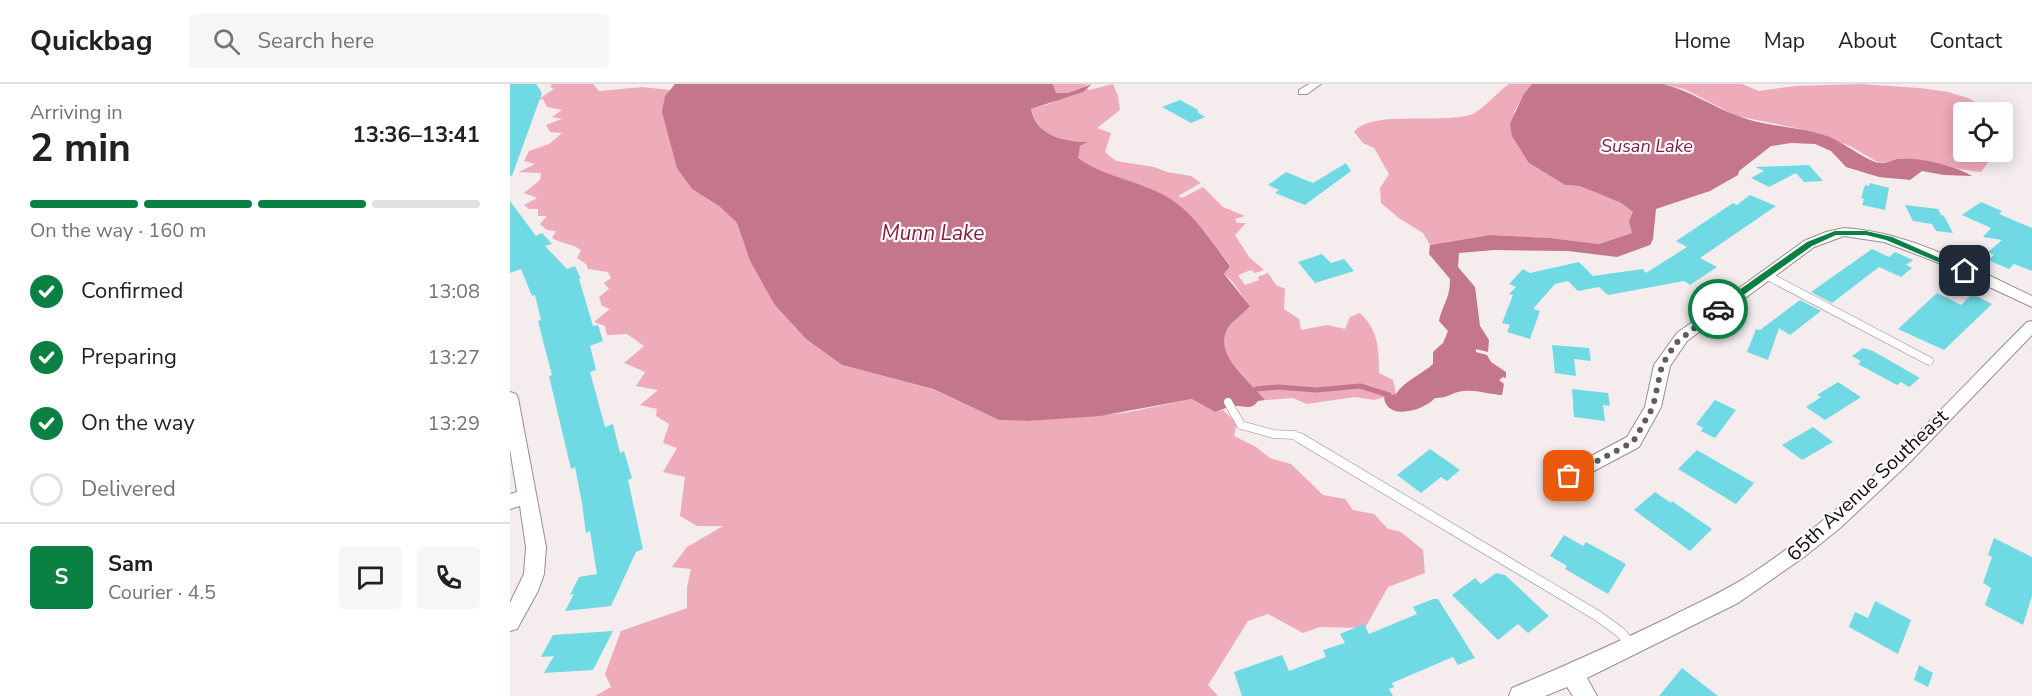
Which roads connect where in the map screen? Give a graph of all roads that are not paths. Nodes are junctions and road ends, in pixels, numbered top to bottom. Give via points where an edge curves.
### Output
1 (1316, 84) edge
2 (1303, 92) dead end
3 (1766, 275) junction
4 (2032, 302) edge
5 (2032, 326) edge
6 (1929, 361) dead end
7 (510, 398) edge
8 (1228, 402) dead end
9 (1569, 476) dead end
10 (518, 499) edge
11 (510, 622) edge
12 (1632, 646) junction
13 (1571, 674) junction
14 (1520, 696) edge
15 (1586, 696) edge

1 - 2 street
3 - 4 street via 1826,235 1866,233 1902,243
3 - 6 lane
3 - 9 street via 1696,324 1676,343 1662,365 1653,407 1633,442
5 - 12 street, 65th Avenue Southeast via 1889,470 1796,553 1739,592
7 - 10 street
8 - 12 lane via 1241,426 1294,435 1598,616
10 - 11 street via 536,547 534,574
12 - 13 street, 65th Avenue Southeast
13 - 14 street, 65th Avenue Southeast
13 - 15 street

